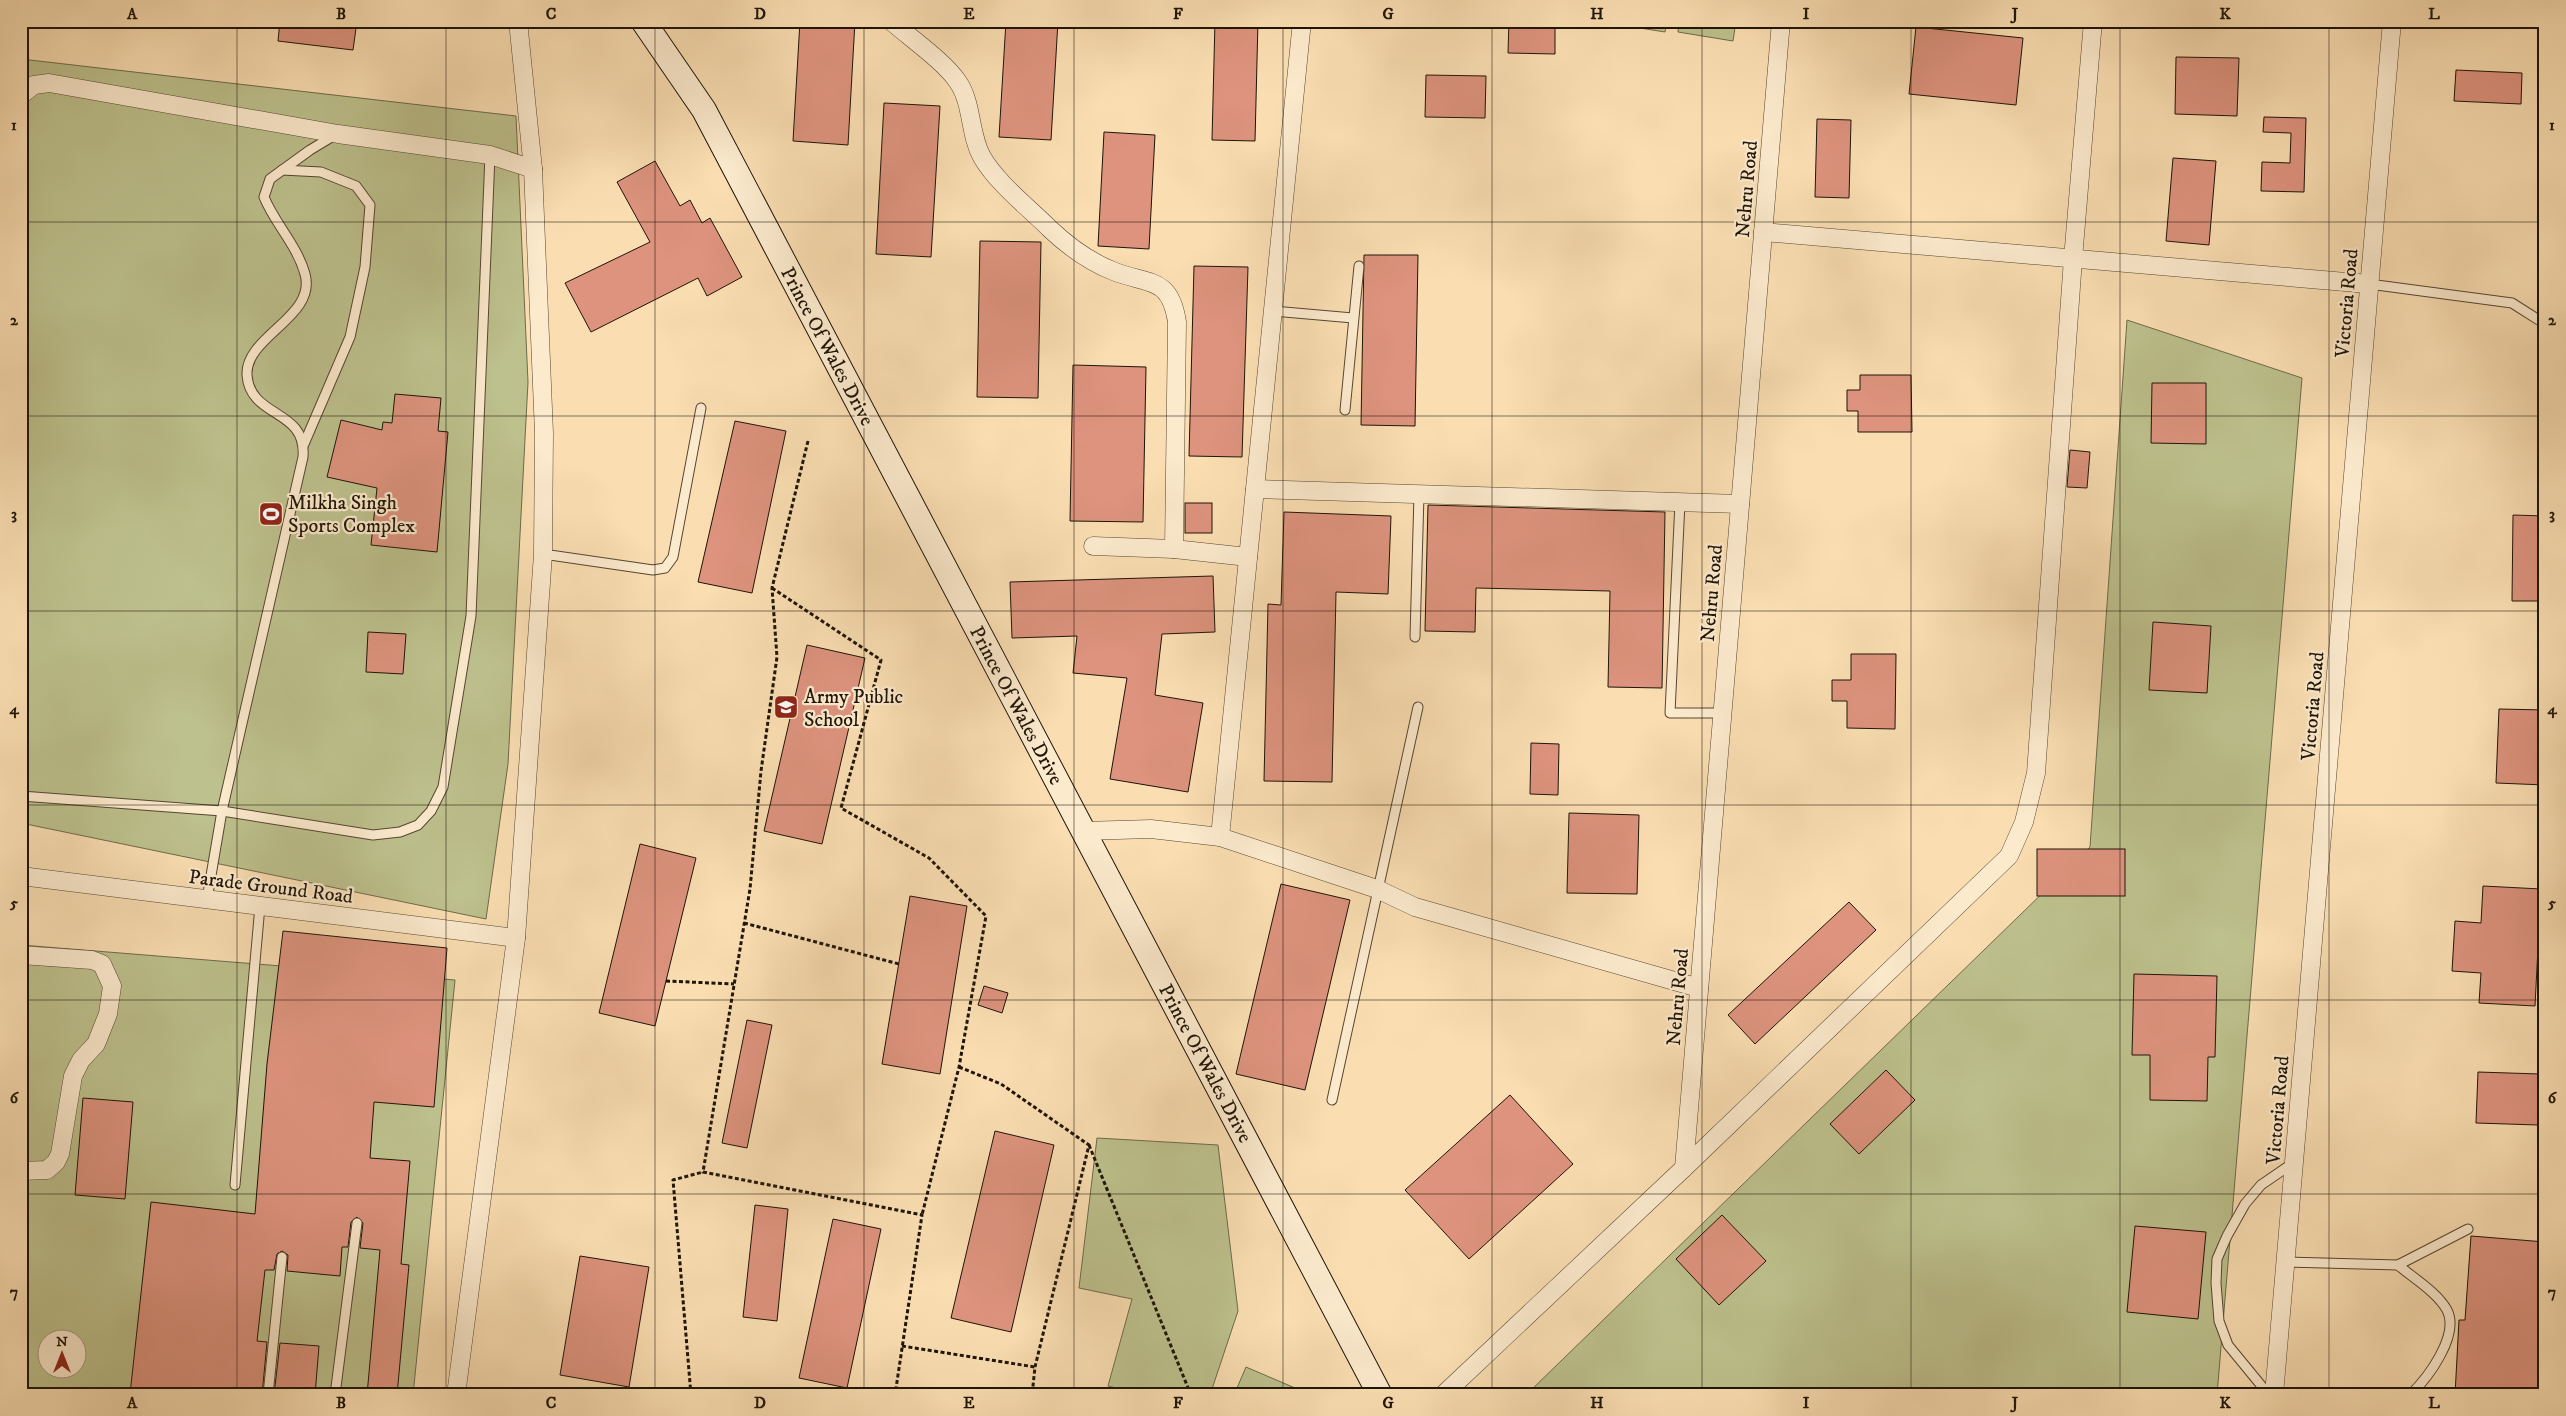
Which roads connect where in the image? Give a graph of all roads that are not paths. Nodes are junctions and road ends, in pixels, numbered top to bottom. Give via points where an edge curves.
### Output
1 (518, 21) edge
2 (642, 21) edge
3 (890, 21) edge
4 (1302, 21) edge
5 (1781, 21) edge
6 (2093, 21) edge
7 (2392, 21) edge
8 (21, 95) edge
9 (338, 134) junction
10 (490, 155) junction
11 (533, 169) junction
12 (282, 170) junction
13 (1764, 232) junction
14 (2073, 259) junction
15 (1359, 266) dead end
16 (2370, 284) junction
17 (1273, 311) junction
18 (1353, 318) junction
19 (2545, 324) edge
20 (701, 408) dead end
21 (1345, 410) dead end
22 (304, 444) junction
23 (1255, 489) junction
24 (1419, 494) junction
25 (1680, 502) junction
26 (1740, 504) junction
27 (1093, 546) dead end
28 (1174, 549) junction
29 (543, 554) junction
30 (1248, 557) junction
31 (1416, 638) dead end
32 (1418, 707) dead end
33 (1722, 713) junction
34 (21, 796) edge
35 (222, 811) junction
36 (1083, 831) junction
37 (1220, 837) junction
38 (21, 876) edge
39 (1377, 889) junction
40 (207, 899) junction
41 (260, 906) junction
42 (516, 938) junction
43 (21, 954) edge
44 (1699, 988) junction
45 (1332, 1100) dead end
46 (2294, 1163) junction
47 (1684, 1168) junction
48 (21, 1171) edge
49 (235, 1185) dead end
50 (357, 1223) dead end
51 (2468, 1229) dead end
52 (282, 1257) dead end
53 (2285, 1262) junction
54 (2398, 1265) junction
55 (268, 1395) edge
56 (335, 1395) edge
57 (456, 1395) edge
58 (1380, 1395) edge
59 (1443, 1395) edge
60 (2269, 1395) edge
61 (2274, 1395) edge
62 (2410, 1395) edge

1 - 11 street
2 - 36 main road, Prince Of Wales Drive via 704,110
3 - 28 street via 958,82 982,158 1010,190 1058,236 1086,257 1113,271 1152,281 1166,290 1177,322
4 - 17 street
5 - 13 street, Nehru Road
6 - 14 street
7 - 16 street, Victoria Road
8 - 9 street via 34,85 49,83
9 - 10 street
9 - 12 lane
10 - 11 street
10 - 35 lane via 471,616 443,787 431,811 418,825 400,832 373,835
11 - 29 street via 544,433
12 - 22 lane via 270,179 264,197 271,216 291,244 305,274 307,290 302,302 253,354 247,373 250,390 263,405 294,425
12 - 22 lane via 321,172 356,186 370,205 365,267 350,336
13 - 14 street
13 - 26 street, Nehru Road
14 - 16 street
14 - 47 street via 2036,773 2024,822 2008,856
15 - 18 lane
16 - 19 lane via 2512,303
16 - 46 street, Victoria Road
17 - 18 lane
17 - 23 street
18 - 21 lane
20 - 29 lane via 673,557 665,568 653,570
22 - 35 lane
23 - 24 street
23 - 30 street
24 - 25 street
24 - 31 lane
25 - 26 street
25 - 33 lane via 1670,713
26 - 33 street, Nehru Road
27 - 28 street
28 - 30 street
29 - 42 street
30 - 37 street
32 - 39 lane
33 - 44 street, Nehru Road
34 - 35 lane
35 - 40 lane
36 - 37 street via 1152,830
36 - 58 main road, Prince Of Wales Drive
37 - 39 street
38 - 40 street, Parade Ground Road
39 - 44 street via 1416,907
39 - 45 lane
40 - 41 street, Parade Ground Road
41 - 42 street, Parade Ground Road
41 - 49 lane
42 - 57 street
43 - 48 street via 92,960 102,964 112,986 108,1014 96,1044 81,1060 73,1076 60,1154 47,1170
44 - 47 street, Nehru Road
46 - 53 street, Victoria Road
46 - 60 lane via 2262,1185 2245,1204 2217,1259 2219,1321 2228,1345
47 - 59 street
50 - 56 lane
51 - 54 lane
52 - 55 lane
53 - 54 lane
53 - 61 street, Victoria Road
54 - 62 lane via 2447,1310 2451,1328 2443,1350 2422,1383

